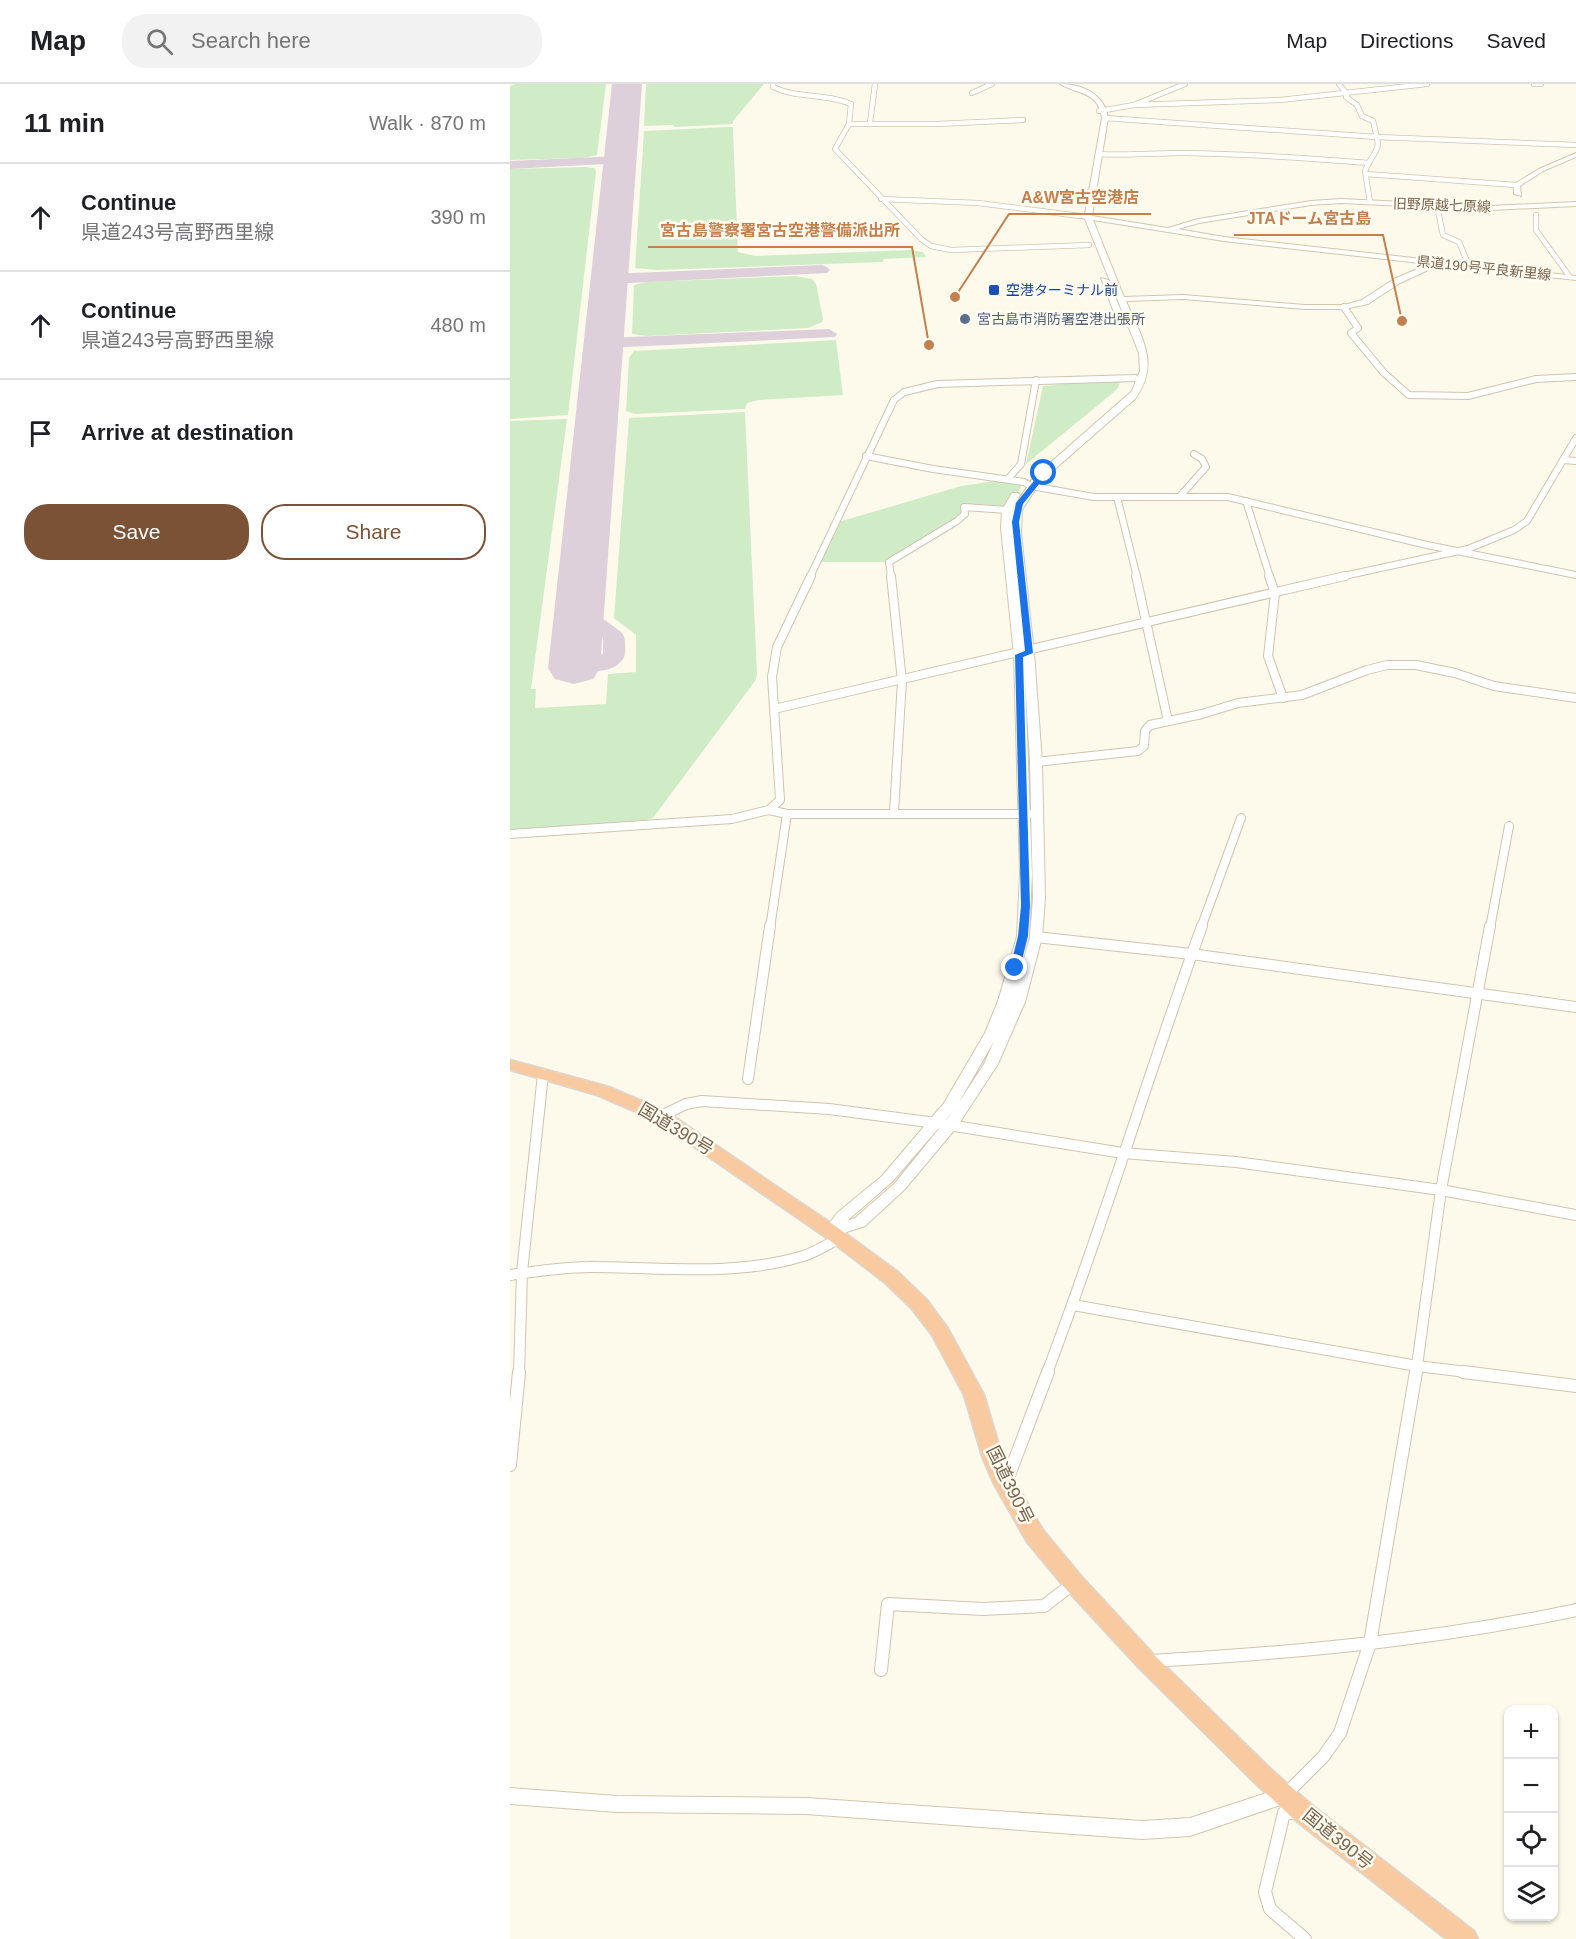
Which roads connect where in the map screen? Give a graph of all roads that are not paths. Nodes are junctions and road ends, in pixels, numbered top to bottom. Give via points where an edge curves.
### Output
1 (773, 84) edge
2 (875, 84) edge
3 (992, 84) edge
4 (1053, 84) edge
5 (1063, 84) edge
6 (1185, 84) edge
7 (1339, 84) edge
8 (1427, 84) edge
9 (1534, 84) edge
10 (1540, 84) edge
11 (972, 93) dead end
12 (1347, 94) junction
13 (1131, 105) junction
14 (1103, 113) junction
15 (1128, 118) junction
16 (1023, 120) dead end
17 (870, 123) junction
18 (849, 124) junction
19 (1377, 136) junction
20 (1576, 145) edge
21 (1098, 154) junction
22 (1576, 155) edge
23 (1368, 164) junction
24 (1366, 174) junction
25 (1086, 177) dead end
26 (1515, 186) junction
27 (1518, 194) dead end
28 (881, 199) junction
29 (1370, 202) junction
30 (1576, 204) edge
31 (1437, 206) junction
32 (1083, 215) junction
33 (1536, 215) dead end
34 (1168, 230) junction
35 (1089, 245) junction
36 (1436, 264) junction
37 (1470, 268) junction
38 (1573, 277) edge
39 (1122, 299) junction
40 (1344, 307) junction
41 (1576, 377) edge
42 (1135, 378) junction
43 (1036, 380) junction
44 (1576, 438) edge
45 (1194, 454) dead end
46 (866, 456) junction
47 (1563, 460) junction
48 (1576, 461) edge
49 (1008, 480) junction
50 (1028, 484) junction
51 (1181, 495) junction
52 (1117, 497) junction
53 (1246, 501) junction
54 (1007, 510) junction
55 (1460, 551) junction
56 (1576, 575) edge
57 (1275, 593) junction
58 (1148, 623) junction
59 (1024, 654) junction
60 (902, 681) junction
61 (1283, 698) junction
62 (1576, 698) edge
63 (774, 709) junction
64 (1168, 721) junction
65 (1036, 762) junction
66 (770, 810) junction
67 (894, 812) junction
68 (787, 814) junction
69 (1025, 814) junction
70 (1038, 814) junction
71 (1241, 818) dead end
72 (1509, 826) dead end
73 (510, 834) edge
74 (1036, 937) junction
75 (1191, 954) junction
76 (1477, 993) junction
77 (1576, 1007) edge
78 (510, 1065) edge
79 (543, 1074) junction
80 (748, 1079) dead end
81 (662, 1116) junction
82 (936, 1123) junction
83 (951, 1125) junction
84 (1123, 1153) junction
85 (1441, 1190) junction
86 (1576, 1215) edge
87 (835, 1235) junction
88 (522, 1272) junction
89 (510, 1275) edge
90 (1073, 1305) junction
91 (1417, 1366) junction
92 (1576, 1386) edge
93 (510, 1465) edge
94 (1005, 1484) junction
95 (1074, 1583) junction
96 (1576, 1610) edge
97 (1370, 1643) junction
98 (1147, 1662) junction
99 (881, 1670) dead end
100 (1285, 1795) junction
101 (510, 1796) edge
102 (1304, 1813) junction
103 (1305, 1939) edge
104 (1465, 1939) edge

1 - 18 street via 778,90 795,95 848,101 852,106
2 - 17 street
3 - 11 street
4 - 14 main road via 1089,97
5 - 14 main road via 1094,95 1102,103
6 - 13 street
7 - 12 street
8 - 12 street
9 - 10 street
12 - 13 street via 1236,104
12 - 19 street via 1362,116 1373,121
13 - 14 street
13 - 15 street
14 - 15 street
14 - 21 main road
14 - 25 main road
15 - 19 street
16 - 17 street
17 - 18 street
18 - 28 street via 835,149
19 - 20 street
19 - 23 street via 1378,149
21 - 23 street via 1256,155
21 - 32 main road
22 - 26 main road
23 - 24 street
24 - 26 street
24 - 29 street
26 - 27 main road
28 - 32 street via 978,203
28 - 35 street via 926,243 938,248
29 - 31 main road, 旧野原越七原線
29 - 34 main road, 旧野原越七原線 via 1311,203 1198,221
30 - 31 main road, 旧野原越七原線
31 - 37 street via 1443,235 1459,242
32 - 34 main road, 県道190号平良新里線
32 - 35 main road
32 - 39 main road
33 - 38 street via 1536,230
34 - 36 main road, 県道190号平良新里線
35 - 42 main road via 1134,350
36 - 37 main road, 県道190号平良新里線
36 - 40 main road via 1397,281 1365,302
37 - 38 main road, 県道190号平良新里線
39 - 40 main road via 1183,297
39 - 50 main road via 1145,361 1141,384 1126,403
40 - 41 street via 1358,328 1351,333 1384,373 1409,395 1468,396 1536,379
42 - 43 street
42 - 50 main road via 1119,402
43 - 46 street via 938,384 904,392 894,400
43 - 49 street via 1021,464
44 - 47 street
45 - 51 street via 1206,467
46 - 49 street
46 - 63 street via 777,647 772,677
47 - 48 street
47 - 55 street via 1527,521 1502,536
49 - 50 street
50 - 52 street via 1094,497
50 - 54 main road
50 - 59 main road via 1015,522
51 - 52 street
51 - 53 street via 1228,496
52 - 58 street
53 - 55 street
53 - 57 street
54 - 59 main road via 1008,559
54 - 60 street via 964,507 965,514 957,521 889,562
55 - 56 street
55 - 57 street
57 - 58 street
57 - 61 street via 1268,657
58 - 59 street
58 - 64 street
59 - 60 street
59 - 65 main road
59 - 69 main road
60 - 63 street
60 - 67 street
61 - 62 street via 1302,695 1367,670 1416,664 1494,686
61 - 64 street via 1238,703
63 - 66 street via 780,800
64 - 65 street via 1150,725 1145,731 1144,746 1138,751
65 - 70 main road
66 - 68 street
66 - 73 street via 732,819
67 - 68 street
67 - 69 street
68 - 80 street
69 - 70 street
69 - 82 main road via 1026,906 1015,968 992,1033
70 - 74 main road
71 - 75 street
72 - 76 street
74 - 75 street
74 - 83 main road via 1006,1032 991,1064
75 - 76 street
75 - 84 street
76 - 77 street
76 - 85 street
78 - 79 highway, 国道390号
79 - 81 highway, 国道390号 via 603,1091
79 - 88 street
81 - 82 street via 686,1104 732,1101
81 - 87 highway, 国道390号
82 - 83 street
82 - 87 main road via 887,1179 842,1217
83 - 84 street
83 - 87 main road via 873,1211
84 - 85 street via 1236,1162
84 - 90 street
85 - 86 street
85 - 91 street
87 - 88 street via 826,1248 768,1265
87 - 94 highway, 国道390号 via 891,1277 940,1332 974,1395 993,1459
88 - 89 street
88 - 93 street via 521,1354
90 - 91 street
90 - 94 street
91 - 92 street
91 - 97 street
94 - 95 highway, 国道390号 via 1035,1536
95 - 98 highway, 国道390号
95 - 99 street via 1044,1606 983,1610 888,1604
96 - 97 street
97 - 98 street
97 - 100 street via 1340,1734
98 - 100 highway, 国道390号
100 - 101 main road via 1190,1827 1142,1830 806,1806 617,1804
100 - 102 highway, 国道390号
102 - 103 street via 1284,1813 1265,1892 1270,1909
102 - 104 highway, 国道390号

